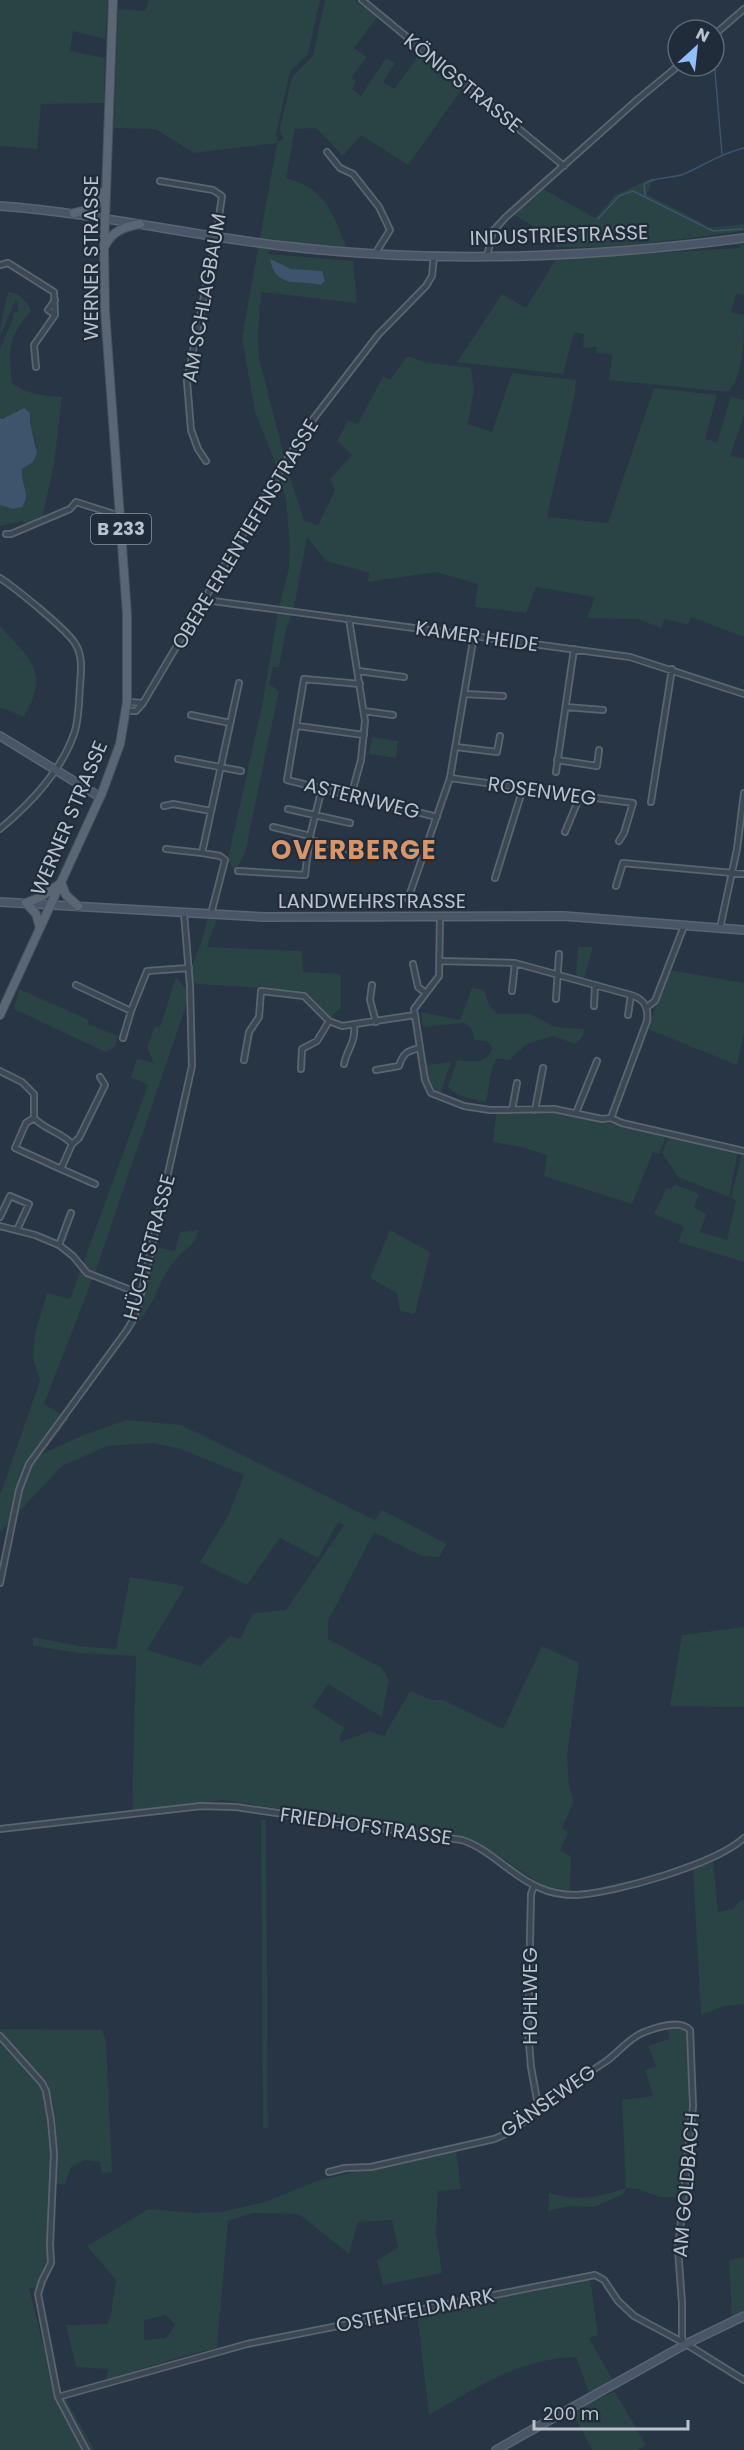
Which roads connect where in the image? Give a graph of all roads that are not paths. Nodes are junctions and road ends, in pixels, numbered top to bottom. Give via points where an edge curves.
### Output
1 (113, 0) edge
2 (362, 0) edge
3 (744, 9) edge
4 (726, 25) edge
5 (666, 77) edge
6 (327, 152) dead end
7 (564, 166) junction
8 (160, 181) dead end
9 (106, 185) junction
10 (0, 206) edge
11 (74, 213) junction
12 (105, 218) junction
13 (140, 225) junction
14 (216, 237) junction
15 (744, 238) edge
16 (104, 248) junction
17 (375, 254) junction
18 (434, 255) junction
19 (487, 256) junction
20 (0, 265) edge
21 (36, 367) dead end
22 (206, 460) dead end
23 (120, 516) junction
24 (6, 534) dead end
25 (0, 578) edge
26 (205, 600) junction
27 (349, 619) junction
28 (474, 635) junction
29 (574, 649) junction
30 (672, 669) junction
31 (358, 671) junction
32 (405, 676) dead end
33 (239, 683) dead end
34 (360, 684) junction
35 (464, 694) junction
36 (744, 694) edge
37 (503, 696) dead end
38 (127, 702) junction
39 (143, 703) junction
40 (566, 707) junction
41 (603, 710) dead end
42 (126, 711) junction
43 (364, 711) junction
44 (191, 715) dead end
45 (393, 715) dead end
46 (230, 723) junction
47 (298, 726) junction
48 (364, 735) junction
49 (0, 736) edge
50 (500, 736) dead end
51 (456, 747) junction
52 (599, 750) dead end
53 (178, 759) dead end
54 (558, 760) junction
55 (221, 767) junction
56 (54, 770) junction
57 (241, 771) dead end
58 (556, 772) dead end
59 (450, 778) junction
60 (321, 788) junction
61 (523, 788) junction
62 (744, 793) edge
63 (351, 796) junction
64 (580, 796) junction
65 (100, 797) junction
66 (651, 802) dead end
67 (164, 806) dead end
68 (288, 809) dead end
69 (211, 811) junction
70 (743, 812) edge
71 (315, 816) junction
72 (437, 817) junction
73 (350, 824) dead end
74 (273, 827) dead end
75 (0, 829) edge
76 (565, 832) dead end
77 (310, 838) junction
78 (619, 841) dead end
79 (166, 849) dead end
80 (202, 853) junction
81 (354, 855) dead end
82 (238, 871) dead end
83 (732, 871) junction
84 (744, 874) edge
85 (495, 878) dead end
86 (61, 882) junction
87 (615, 886) dead end
88 (408, 899) dead end
89 (0, 902) edge
90 (26, 903) junction
91 (51, 904) junction
92 (78, 906) junction
93 (184, 913) junction
94 (211, 914) junction
95 (440, 918) junction
96 (684, 926) junction
97 (40, 928) junction
98 (720, 928) junction
99 (744, 930) edge
100 (560, 954) dead end
101 (440, 961) junction
102 (515, 963) junction
103 (413, 964) dead end
104 (189, 968) junction
105 (558, 975) junction
106 (76, 985) dead end
107 (372, 985) dead end
108 (595, 986) junction
109 (512, 991) dead end
110 (426, 993) junction
111 (631, 995) junction
112 (556, 999) dead end
113 (594, 1006) dead end
114 (647, 1007) junction
115 (131, 1011) junction
116 (0, 1015) edge
117 (415, 1015) junction
118 (628, 1015) dead end
119 (329, 1021) junction
120 (376, 1022) junction
121 (354, 1026) junction
122 (123, 1038) dead end
123 (420, 1048) junction
124 (244, 1060) dead end
125 (597, 1061) dead end
126 (344, 1064) dead end
127 (543, 1068) dead end
128 (301, 1069) dead end
129 (376, 1070) dead end
130 (0, 1071) edge
131 (100, 1077) dead end
132 (517, 1083) dead end
133 (512, 1110) junction
134 (536, 1110) junction
135 (576, 1113) junction
136 (34, 1118) junction
137 (610, 1118) junction
138 (72, 1144) junction
139 (744, 1151) edge
140 (61, 1169) junction
141 (95, 1184) dead end
142 (71, 1213) dead end
143 (0, 1218) edge
144 (0, 1226) edge
145 (17, 1230) junction
146 (59, 1245) junction
147 (141, 1294) junction
148 (0, 1583) edge
149 (0, 1829) edge
150 (744, 1838) edge
151 (534, 1886) junction
152 (686, 2026) joint
153 (0, 2036) edge
154 (538, 2105) junction
155 (329, 2172) dead end
156 (744, 2316) edge
157 (686, 2344) junction
158 (744, 2380) edge
159 (58, 2397) junction
160 (511, 2446) edge
161 (86, 2450) edge
162 (496, 2450) edge

1 - 9 main road, WERNER STRASSE / B 233
2 - 7 street, KÖNIGSTRASSE
3 - 4 street
5 - 7 street
6 - 17 street via 340,168 353,174 379,207 390,230
7 - 19 street via 493,231
8 - 14 street, AM SCHLAGBAUM via 218,192 222,200
9 - 11 main road via 94,208
9 - 12 main road, WERNER STRASSE / B 233
10 - 11 main road, INDUSTRIESTRASSE
11 - 12 main road, INDUSTRIESTRASSE
12 - 13 main road, INDUSTRIESTRASSE
12 - 16 main road, WERNER STRASSE / B 233
13 - 14 main road, INDUSTRIESTRASSE
13 - 16 main road via 119,230
14 - 17 main road, INDUSTRIESTRASSE
14 - 22 street, AM SCHLAGBAUM via 187,381 190,430
15 - 19 main road, INDUSTRIESTRASSE via 626,250
16 - 23 main road, WERNER STRASSE / B 233
17 - 18 main road, INDUSTRIESTRASSE
18 - 19 main road, INDUSTRIESTRASSE
18 - 26 street, OBERE ERLENTIEFENSTRASSE via 432,276 426,286 378,335 304,431
20 - 21 street via 8,263 54,292 55,315 34,345
23 - 24 street via 76,502 69,509
23 - 38 main road, WERNER STRASSE / B 233 via 129,647
25 - 56 street via 71,638 79,654 75,731
26 - 27 street, KAMER HEIDE
26 - 39 street, OBERE ERLENTIEFENSTRASSE
27 - 28 street, KAMER HEIDE
27 - 31 street
28 - 29 street, KAMER HEIDE
28 - 35 street
29 - 30 street, KAMER HEIDE via 630,657
29 - 40 street
30 - 36 street, KAMER HEIDE
30 - 66 street
31 - 32 street
31 - 34 street
33 - 46 street
34 - 43 street
34 - 47 street via 304,679
35 - 37 street
35 - 51 street
38 - 39 street
38 - 42 main road, WERNER STRASSE / B 233
39 - 42 street via 136,711
40 - 41 street
40 - 54 street
42 - 65 main road, WERNER STRASSE / B 233 via 120,744
43 - 45 street
43 - 48 street
44 - 46 street
46 - 55 street
47 - 48 street
47 - 60 street, ASTERNWEG via 287,780
48 - 63 street
49 - 56 main road
50 - 51 street via 497,752
51 - 59 street
52 - 54 street via 597,766
53 - 55 street
54 - 58 street
55 - 57 street
55 - 69 street
56 - 65 main road
56 - 75 street via 33,800
59 - 61 street, ROSENWEG
59 - 72 street
60 - 63 street, ASTERNWEG
60 - 71 street
61 - 64 street, ROSENWEG
61 - 85 street
62 - 70 street
63 - 72 street, ASTERNWEG
64 - 76 street
64 - 78 street, ROSENWEG via 633,803
65 - 86 main road, WERNER STRASSE / B 233
67 - 69 street via 174,804
68 - 71 street
69 - 80 street
70 - 83 street
71 - 73 street
71 - 77 street
72 - 88 street
74 - 77 street
77 - 81 street via 346,848
77 - 82 street via 304,875
79 - 80 street
80 - 94 street via 225,860
83 - 84 street
83 - 87 street via 623,863
83 - 98 street
86 - 90 main road
86 - 91 main road, WERNER STRASSE / B 233
86 - 92 main road via 66,895
89 - 90 main road, LANDWEHRSTRASSE
90 - 91 main road, LANDWEHRSTRASSE
90 - 97 main road via 36,914
91 - 92 main road, LANDWEHRSTRASSE
91 - 97 main road, WERNER STRASSE / B 233
92 - 93 main road, LANDWEHRSTRASSE
93 - 94 main road, LANDWEHRSTRASSE
93 - 104 street, HÜCHTSTRASSE
94 - 95 main road, LANDWEHRSTRASSE
95 - 96 main road, LANDWEHRSTRASSE via 564,916
95 - 101 street
96 - 98 main road, LANDWEHRSTRASSE
96 - 114 street via 655,1001
97 - 116 main road, WERNER STRASSE / B 233
98 - 99 main road, LANDWEHRSTRASSE
100 - 105 street
101 - 102 street
101 - 110 street via 438,976
102 - 105 street
102 - 109 street
103 - 110 street via 418,987
104 - 115 street via 147,971
104 - 147 street, HÜCHTSTRASSE via 192,1066
105 - 108 street
105 - 112 street
106 - 115 street
107 - 120 street via 370,1000
108 - 111 street
108 - 113 street
110 - 117 street via 414,1010
111 - 114 street
111 - 118 street
114 - 137 street via 647,1021
115 - 122 street
117 - 120 street
117 - 123 street
119 - 121 street
119 - 124 street via 304,996 261,991 259,1017 249,1032
119 - 128 street via 317,1041 302,1049
120 - 121 street
121 - 126 street via 354,1040
123 - 129 street via 408,1050 399,1066
123 - 133 street via 431,1092 464,1106
125 - 135 street
127 - 134 street
130 - 136 street via 22,1082 34,1094
131 - 138 street via 105,1085 79,1138
132 - 133 street
133 - 134 street
134 - 135 street
135 - 137 street
136 - 138 street
136 - 140 street via 26,1123 15,1148
137 - 139 street
138 - 140 street
140 - 141 street
142 - 146 street
143 - 145 street via 10,1197 28,1204
144 - 145 street
145 - 146 street
146 - 147 street via 87,1273
147 - 148 street, HÜCHTSTRASSE via 127,1330 29,1464 19,1490
149 - 151 street, FRIEDHOFSTRASSE via 201,1806 236,1807 462,1840
150 - 151 street, FRIEDHOFSTRASSE via 718,1856 617,1887 575,1895
151 - 154 street, HOHLWEG via 528,2030
152 - 154 street, GÄNSEWEG via 639,2034 606,2061
152 - 157 street, AM GOLDBACH via 690,2030 693,2106 678,2249 682,2338
153 - 159 street via 42,2084 51,2120 51,2264 38,2294
154 - 155 street, GÄNSEWEG via 521,2125 494,2139 371,2168
156 - 157 main road
157 - 158 street, OSTENFELDMARK
157 - 159 street, OSTENFELDMARK via 634,2316 601,2277 591,2276 247,2343
157 - 160 main road
159 - 161 street
160 - 162 main road

